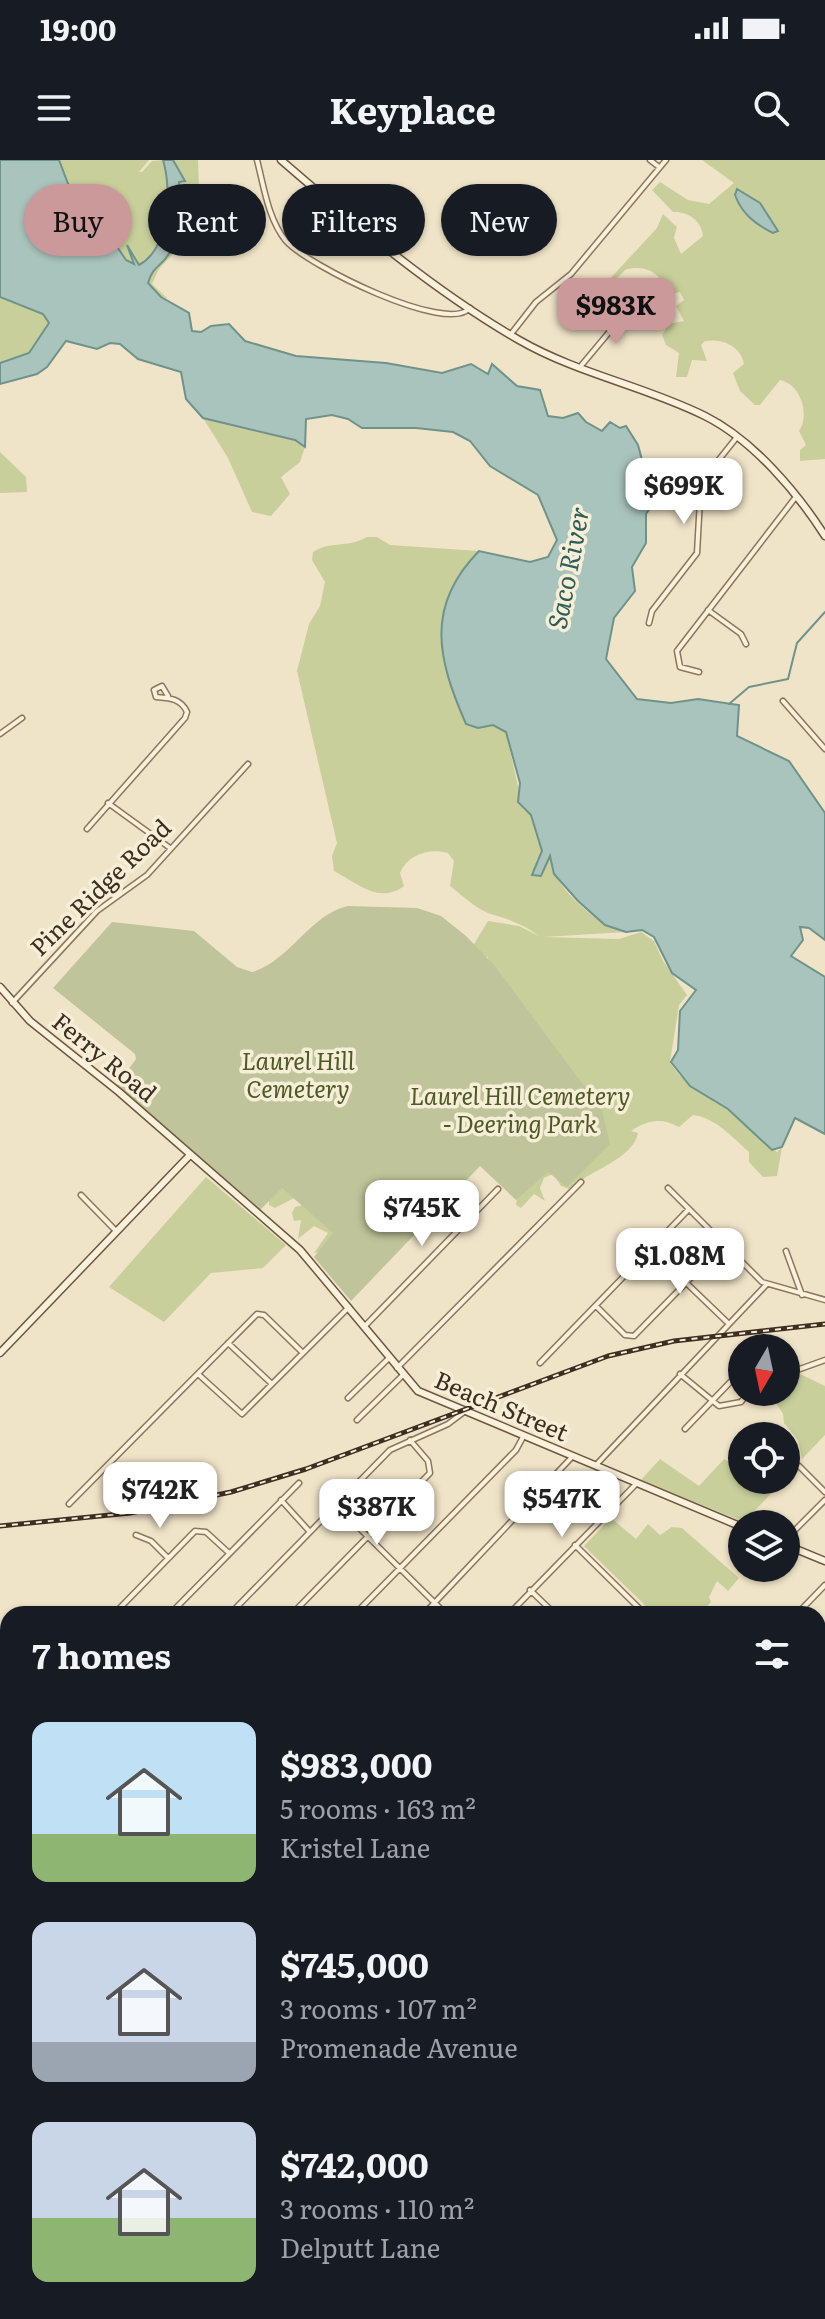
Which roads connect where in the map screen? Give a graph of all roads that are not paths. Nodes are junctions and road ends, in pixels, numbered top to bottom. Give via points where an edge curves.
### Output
1 (257, 160) edge
2 (281, 160) edge
3 (650, 160) edge
4 (666, 160) edge
5 (659, 167) junction
6 (631, 306) dead end
7 (470, 308) junction
8 (510, 335) junction
9 (579, 369) junction
10 (737, 437) junction
11 (795, 498) junction
12 (825, 536) edge
13 (708, 610) junction
14 (649, 623) dead end
15 (746, 644) dead end
16 (699, 672) dead end
17 (168, 696) dead end
18 (783, 701) dead end
19 (22, 718) dead end
20 (0, 734) edge
21 (825, 749) edge
22 (248, 764) dead end
23 (108, 803) junction
24 (87, 829) dead end
25 (170, 848) junction
26 (0, 987) edge
27 (12, 1003) junction
28 (190, 1155) junction
29 (581, 1182) dead end
30 (668, 1188) dead end
31 (498, 1189) dead end
32 (81, 1195) dead end
33 (688, 1210) junction
34 (116, 1231) junction
35 (723, 1245) junction
36 (651, 1249) junction
37 (786, 1251) dead end
38 (687, 1284) junction
39 (767, 1284) junction
40 (825, 1293) edge
41 (802, 1295) junction
42 (823, 1300) edge
43 (596, 1306) junction
44 (349, 1307) junction
45 (728, 1323) junction
46 (364, 1327) junction
47 (228, 1343) junction
48 (302, 1352) junction
49 (0, 1353) edge
50 (388, 1359) junction
51 (825, 1360) edge
52 (540, 1363) dead end
53 (397, 1369) junction
54 (800, 1369) edge
55 (198, 1374) junction
56 (680, 1374) junction
57 (402, 1376) junction
58 (272, 1384) junction
59 (728, 1384) edge
60 (348, 1398) dead end
61 (711, 1402) junction
62 (728, 1406) edge
63 (464, 1412) junction
64 (357, 1420) dead end
65 (685, 1429) dead end
66 (523, 1437) junction
67 (410, 1440) junction
68 (572, 1457) junction
69 (595, 1466) junction
70 (800, 1467) edge
71 (299, 1483) dead end
72 (636, 1484) junction
73 (825, 1492) edge
74 (281, 1500) junction
75 (825, 1500) edge
76 (69, 1504) dead end
77 (336, 1505) junction
78 (728, 1521) edge
79 (800, 1525) edge
80 (310, 1532) junction
81 (136, 1535) dead end
82 (367, 1537) junction
83 (575, 1545) junction
84 (800, 1551) edge
85 (229, 1553) junction
86 (168, 1558) junction
87 (825, 1561) edge
88 (399, 1569) junction
89 (825, 1585) edge
90 (530, 1590) junction
91 (434, 1603) junction
92 (122, 1606) edge
93 (178, 1606) edge
94 (238, 1606) edge
95 (300, 1606) edge
96 (363, 1606) edge
97 (431, 1606) edge
98 (437, 1606) edge
99 (516, 1606) edge
100 (547, 1606) edge
101 (637, 1606) edge
102 (805, 1606) edge

1 - 7 street via 277,227 304,257 423,310 451,316
2 - 7 main road
3 - 5 street
4 - 5 street
5 - 8 street via 571,274 536,302
6 - 9 street
7 - 8 main road
8 - 9 main road
9 - 10 main road via 698,413
10 - 11 main road
10 - 14 street via 701,482 698,551 653,610
11 - 12 main road
11 - 13 street
13 - 15 street
13 - 16 street via 676,654 682,669
17 - 23 street via 185,707 185,718
18 - 21 street
19 - 20 street
22 - 25 street, Pine Ridge Road
23 - 24 street
23 - 25 street
25 - 27 street, Pine Ridge Road via 147,875 100,909
26 - 27 main road, Ferry Road
27 - 28 main road, Ferry Road
28 - 34 main road
28 - 44 main road, Beach Street via 306,1256
29 - 53 street
30 - 33 street
31 - 46 street
32 - 34 street
33 - 35 street
33 - 36 street
34 - 49 main road
35 - 38 street
35 - 39 street
36 - 38 street
36 - 43 street
37 - 41 street
38 - 43 street via 631,1337
38 - 45 street
39 - 41 street
39 - 45 street
40 - 42 street
41 - 42 street
43 - 52 street
44 - 46 main road, Beach Street
44 - 48 street
45 - 56 street
46 - 50 main road, Beach Street
47 - 48 street via 261,1313
47 - 55 street
47 - 58 street
48 - 58 street
50 - 53 main road, Beach Street
50 - 60 street
51 - 54 street
53 - 57 main road, Beach Street
55 - 58 street via 241,1415
55 - 76 street
56 - 61 street
56 - 69 street
57 - 63 main road, Beach Street via 424,1395
57 - 64 street
59 - 61 street
61 - 62 street
61 - 65 street
63 - 66 main road, Beach Street
63 - 67 street
66 - 68 main road, Beach Street
66 - 88 street
67 - 77 street via 390,1450
67 - 82 street via 430,1473
68 - 69 main road, Beach Street
68 - 91 street
69 - 72 main road, Beach Street
70 - 73 street
71 - 74 street
72 - 78 main road, Beach Street
72 - 83 street
74 - 80 street
74 - 85 street
75 - 79 street
77 - 80 street
77 - 82 street
80 - 94 street
81 - 86 street
82 - 88 street
82 - 95 street
83 - 90 street
83 - 101 street
84 - 87 main road
85 - 86 street via 199,1530
85 - 93 street
86 - 92 street
88 - 91 street
88 - 96 street
89 - 102 street
90 - 99 street
90 - 100 street
91 - 97 street
91 - 98 street

